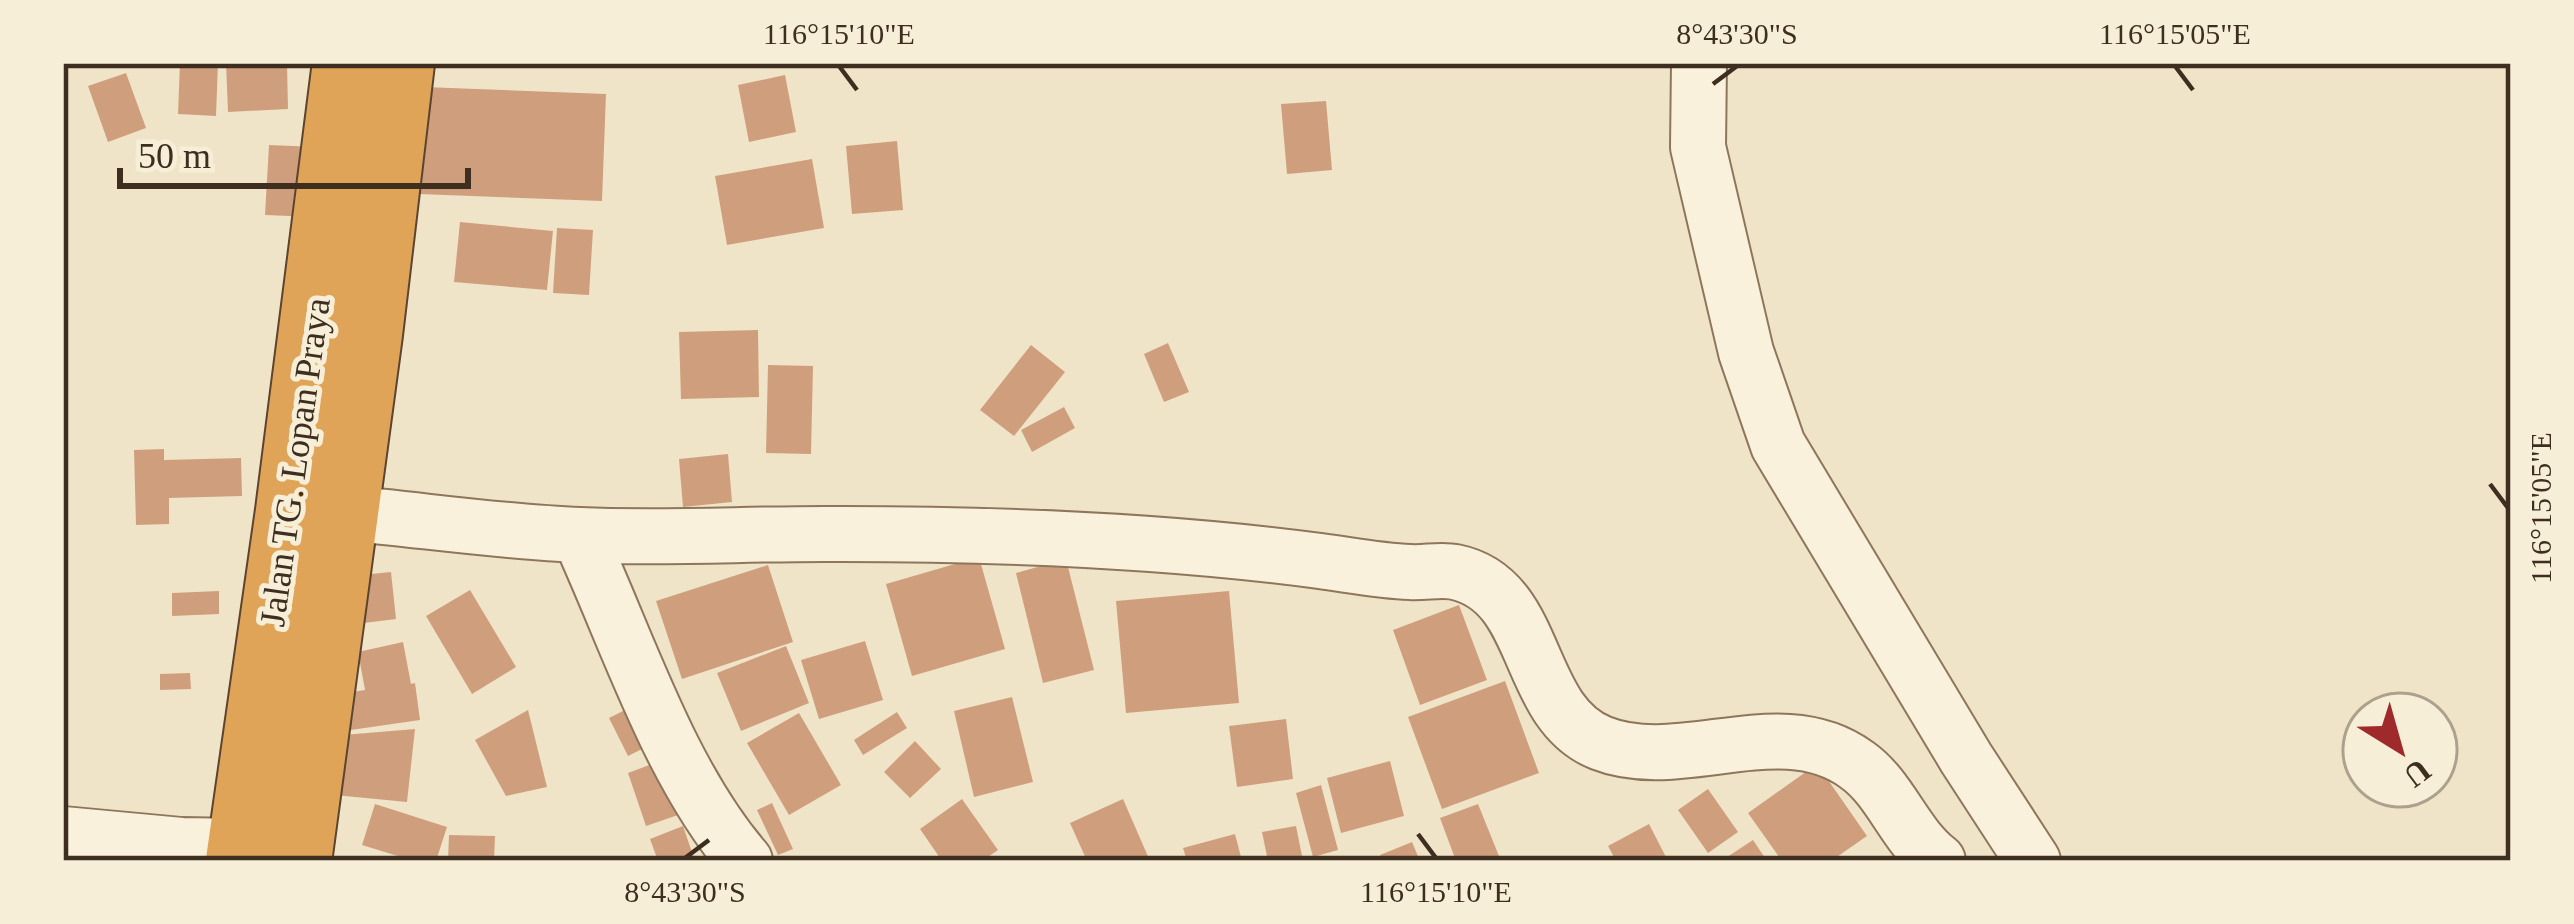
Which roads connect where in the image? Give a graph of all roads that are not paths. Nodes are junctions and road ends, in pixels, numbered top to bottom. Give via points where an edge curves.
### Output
1 (346, 63) edge
2 (401, 63) edge
3 (1700, 63) edge
4 (345, 513) junction
5 (579, 535) junction
6 (63, 834) edge
7 (1913, 853) edge
8 (259, 856) edge
9 (745, 861) edge
10 (2033, 861) edge

1 - 8 highway, Jalan TG. Lopan Praya
2 - 4 highway
3 - 10 street via 1698,148 1746,352 1778,445
4 - 5 street
4 - 8 highway
5 - 7 street via 847,533 1216,547 1453,571 1485,583 1508,610 1578,732 1657,754 1773,742 1831,751 1871,778
5 - 9 street via 686,775
6 - 8 street

